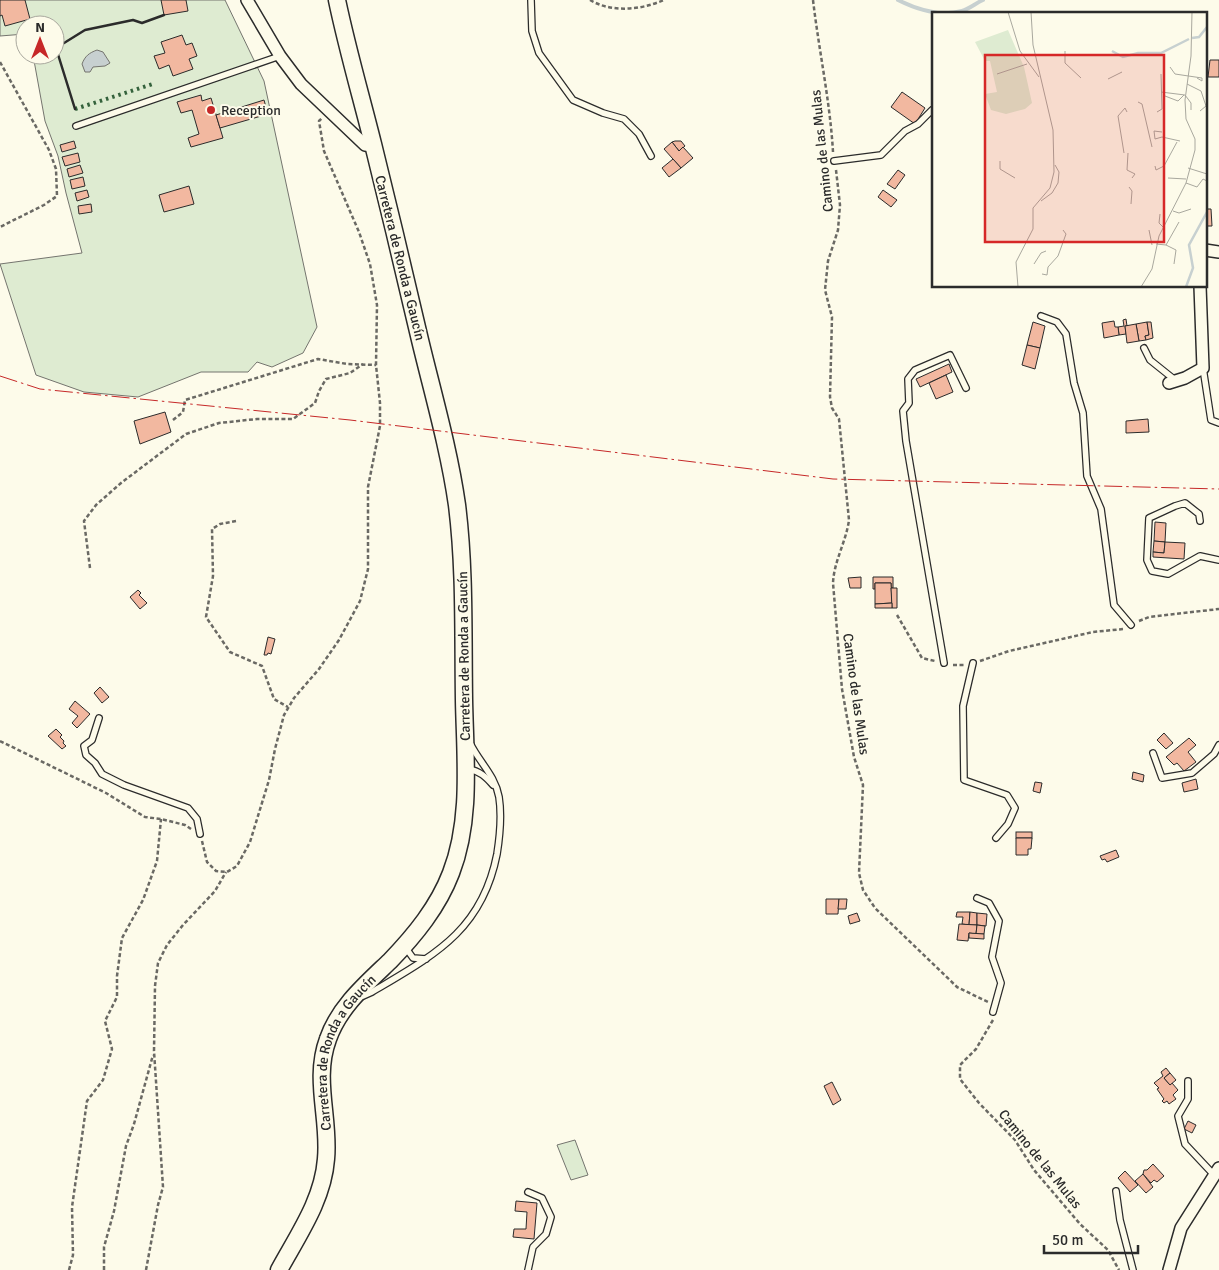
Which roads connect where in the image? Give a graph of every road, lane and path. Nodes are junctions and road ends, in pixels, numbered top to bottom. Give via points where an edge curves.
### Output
1 (247, 0) edge
2 (336, 0) edge
3 (531, 0) edge
4 (590, 0) edge
5 (664, 0) edge
6 (813, 0) edge
7 (280, 56) junction
8 (0, 62) edge
9 (932, 110) edge
10 (328, 111) junction
11 (76, 126) dead end
12 (373, 146) junction
13 (651, 156) dead end
14 (834, 161) junction
15 (0, 226) edge
16 (1206, 250) edge
17 (1219, 252) edge
18 (1200, 288) edge
19 (1041, 316) dead end
20 (1144, 348) dead end
21 (363, 364) junction
22 (376, 365) junction
23 (1204, 368) junction
24 (1173, 382) joint
25 (966, 388) dead end
26 (173, 420) dead end
27 (1219, 423) edge
28 (236, 521) dead end
29 (1200, 521) dead end
30 (1219, 560) edge
31 (90, 568) dead end
32 (1219, 609) edge
33 (897, 615) dead end
34 (1131, 625) junction
35 (974, 662) junction
36 (944, 663) junction
37 (288, 707) junction
38 (99, 718) dead end
39 (465, 731) junction
40 (0, 741) edge
41 (1219, 745) edge
42 (1153, 753) dead end
43 (465, 772) junction
44 (496, 789) junction
45 (161, 819) junction
46 (200, 834) junction
47 (996, 838) dead end
48 (227, 872) junction
49 (977, 898) dead end
50 (409, 940) junction
51 (426, 959) junction
52 (351, 1000) junction
53 (993, 1012) junction
54 (154, 1051) junction
55 (1188, 1081) dead end
56 (1217, 1172) edge
57 (1116, 1191) dead end
58 (528, 1192) dead end
59 (69, 1270) edge
60 (104, 1270) edge
61 (146, 1270) edge
62 (279, 1270) edge
63 (528, 1270) edge
64 (1119, 1270) edge
65 (1133, 1270) edge
66 (1169, 1270) edge

1 - 7 street
2 - 12 main road, Carretera de Ronda a Gaucín
3 - 13 lane via 532,31 538,53 572,100 624,119 639,134
4 - 5 path via 599,6 628,10
6 - 14 path, Camino de las Mulas via 829,98
7 - 10 street via 301,84
7 - 11 lane
8 - 15 path via 49,150 56,169 57,196
9 - 14 lane via 881,155
10 - 12 street via 365,145
10 - 22 path via 319,121 324,150 370,264 377,305
12 - 39 main road, Carretera de Ronda a Gaucín via 457,505 462,563
14 - 53 path, Camino de las Mulas via 840,205 825,290 832,318 830,397 839,419 850,520 833,583 842,689 862,785 859,873 862,890 875,908 957,987 981,998 991,1005
16 - 17 street
18 - 23 street
19 - 34 lane via 1057,322 1066,334 1083,413 1087,476 1101,509 1114,605
20 - 24 lane via 1150,360
21 - 22 path
21 - 26 path via 318,359 185,400 183,412
21 - 31 path via 350,373 326,379 316,403 292,418 256,418 186,434 121,483 96,505 84,521
22 - 37 path via 380,426 368,487 368,569 360,602 339,640
23 - 24 street
23 - 27 lane via 1211,420
25 - 36 lane via 950,355 915,370 908,379 909,403 903,411
28 - 37 path via 212,529 213,576 206,617 230,652 262,666 274,699
29 - 30 lane via 1199,514 1185,503 1149,518 1147,560 1152,571 1168,574 1200,556
32 - 34 path via 1149,617
33 - 36 path via 922,658
34 - 35 path via 1009,651
35 - 36 path via 958,666
35 - 47 lane via 963,706 964,780 1008,795 1015,808 1008,824
37 - 48 path via 250,842 237,866
38 - 46 lane via 92,740 84,746 86,756 102,774 188,808 197,819
39 - 43 main road, Carretera de Ronda a Gaucín
39 - 44 lane
40 - 45 path via 106,793 145,817
41 - 42 lane via 1214,754 1192,773 1162,778
43 - 44 lane via 476,770
43 - 50 main road, Carretera de Ronda a Gaucín via 464,819 451,874 438,903
44 - 51 lane via 501,830 493,872 479,907 453,939
45 - 46 path via 185,825
45 - 59 path via 157,861 143,900 122,938 117,997 105,1020 112,1049 103,1080 87,1101 72,1207 73,1255
46 - 48 path via 206,862 216,871
48 - 54 path via 215,891 167,945 158,963
49 - 53 lane via 989,903 999,921 992,957 1001,983
50 - 51 lane via 408,951 413,958
50 - 52 main road, Carretera de Ronda a Gaucín
51 - 52 lane via 372,992
52 - 62 main road, Carretera de Ronda a Gaucín via 335,1022 322,1064 326,1133 324,1180
53 - 64 path, Camino de las Mulas via 995,1017 976,1049 960,1065 960,1079 1015,1140 1034,1170 1080,1224 1108,1250
54 - 60 path via 126,1146 104,1247
54 - 61 path via 163,1187
55 - 56 lane via 1188,1099 1178,1116 1184,1144
56 - 66 street via 1180,1228
57 - 65 lane
58 - 63 lane via 542,1198 551,1216 546,1234 533,1247

